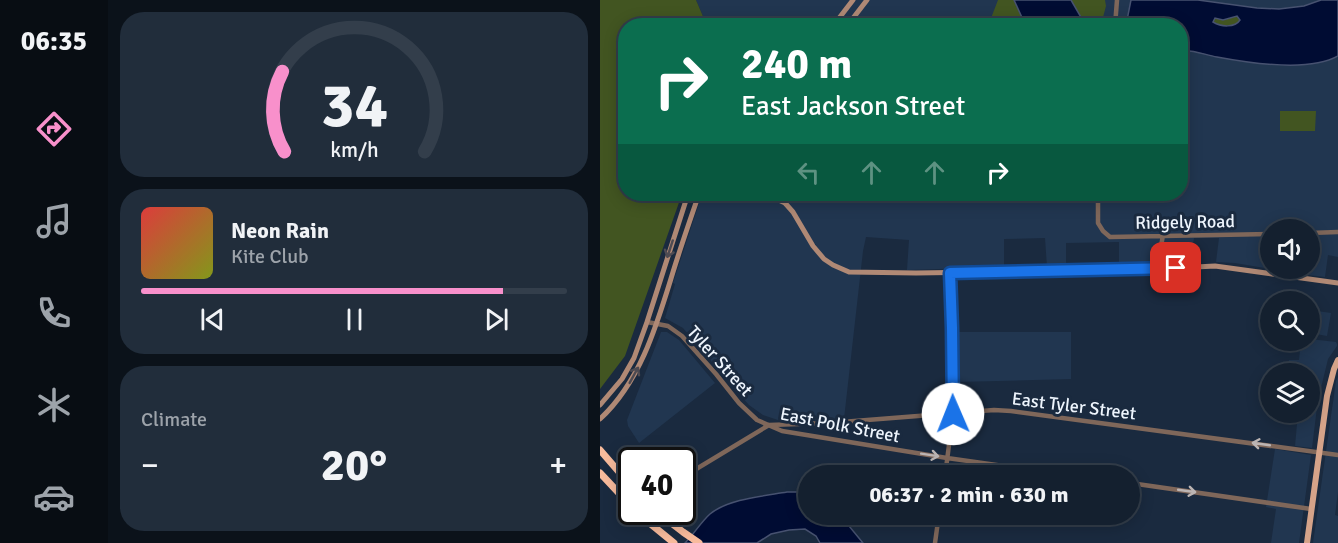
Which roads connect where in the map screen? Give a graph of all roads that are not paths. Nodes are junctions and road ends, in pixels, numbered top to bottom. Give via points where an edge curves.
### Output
1 (853, 0) edge
2 (867, 0) edge
3 (1117, 0) edge
4 (839, 18) edge
5 (853, 18) edge
6 (1116, 18) edge
7 (686, 201) edge
8 (697, 201) edge
9 (781, 201) edge
10 (1098, 201) edge
11 (1338, 232) edge
12 (1320, 233) edge
13 (1260, 234) edge
14 (1162, 235) junction
15 (1157, 269) junction
16 (950, 273) junction
17 (1338, 283) edge
18 (647, 322) junction
19 (656, 324) junction
20 (1338, 360) edge
21 (600, 405) edge
22 (953, 414) junction
23 (600, 418) edge
24 (769, 425) junction
25 (600, 444) edge
26 (600, 450) edge
27 (1319, 452) junction
28 (1338, 455) edge
29 (606, 457) junction
30 (947, 458) junction
31 (946, 465) edge
32 (997, 465) edge
33 (696, 469) edge
34 (618, 471) edge
35 (600, 473) edge
36 (1140, 484) edge
37 (618, 492) edge
38 (1311, 509) junction
39 (652, 525) edge
40 (674, 525) edge
41 (937, 525) edge
42 (674, 543) edge
43 (699, 543) edge
44 (934, 543) edge
45 (1307, 543) edge

1 - 4 main road
2 - 5 main road
3 - 6 street
7 -> 18 main road
8 - 19 main road
9 - 16 main road via 793,212 824,259 845,271
10 - 14 street, Ridgely Road via 1098,223 1110,237
11 - 12 street
13 - 14 street, Ridgely Road
14 - 15 street
15 - 16 main road
15 - 17 main road via 1215,266
16 - 22 street
18 - 19 street, Tyler Street
18 - 21 main road via 628,369
23 -> 19 main road via 629,384
19 - 24 street, Tyler Street via 668,326 682,336 739,403 757,420
20 - 27 main road via 1327,396
22 - 24 street, East Tyler Street
27 -> 22 street, East Tyler Street via 1011,411
22 - 30 street
24 -> 30 street, East Polk Street via 782,431
24 - 33 street, East Polk Street
25 - 29 highway
26 - 29 highway
27 - 28 street, East Tyler Street
27 - 38 main road
29 - 34 highway
30 - 31 street
30 - 32 street, East Polk Street
35 - 37 highway
36 -> 38 street
38 - 45 main road
39 - 42 highway
40 - 43 highway
41 - 44 street

